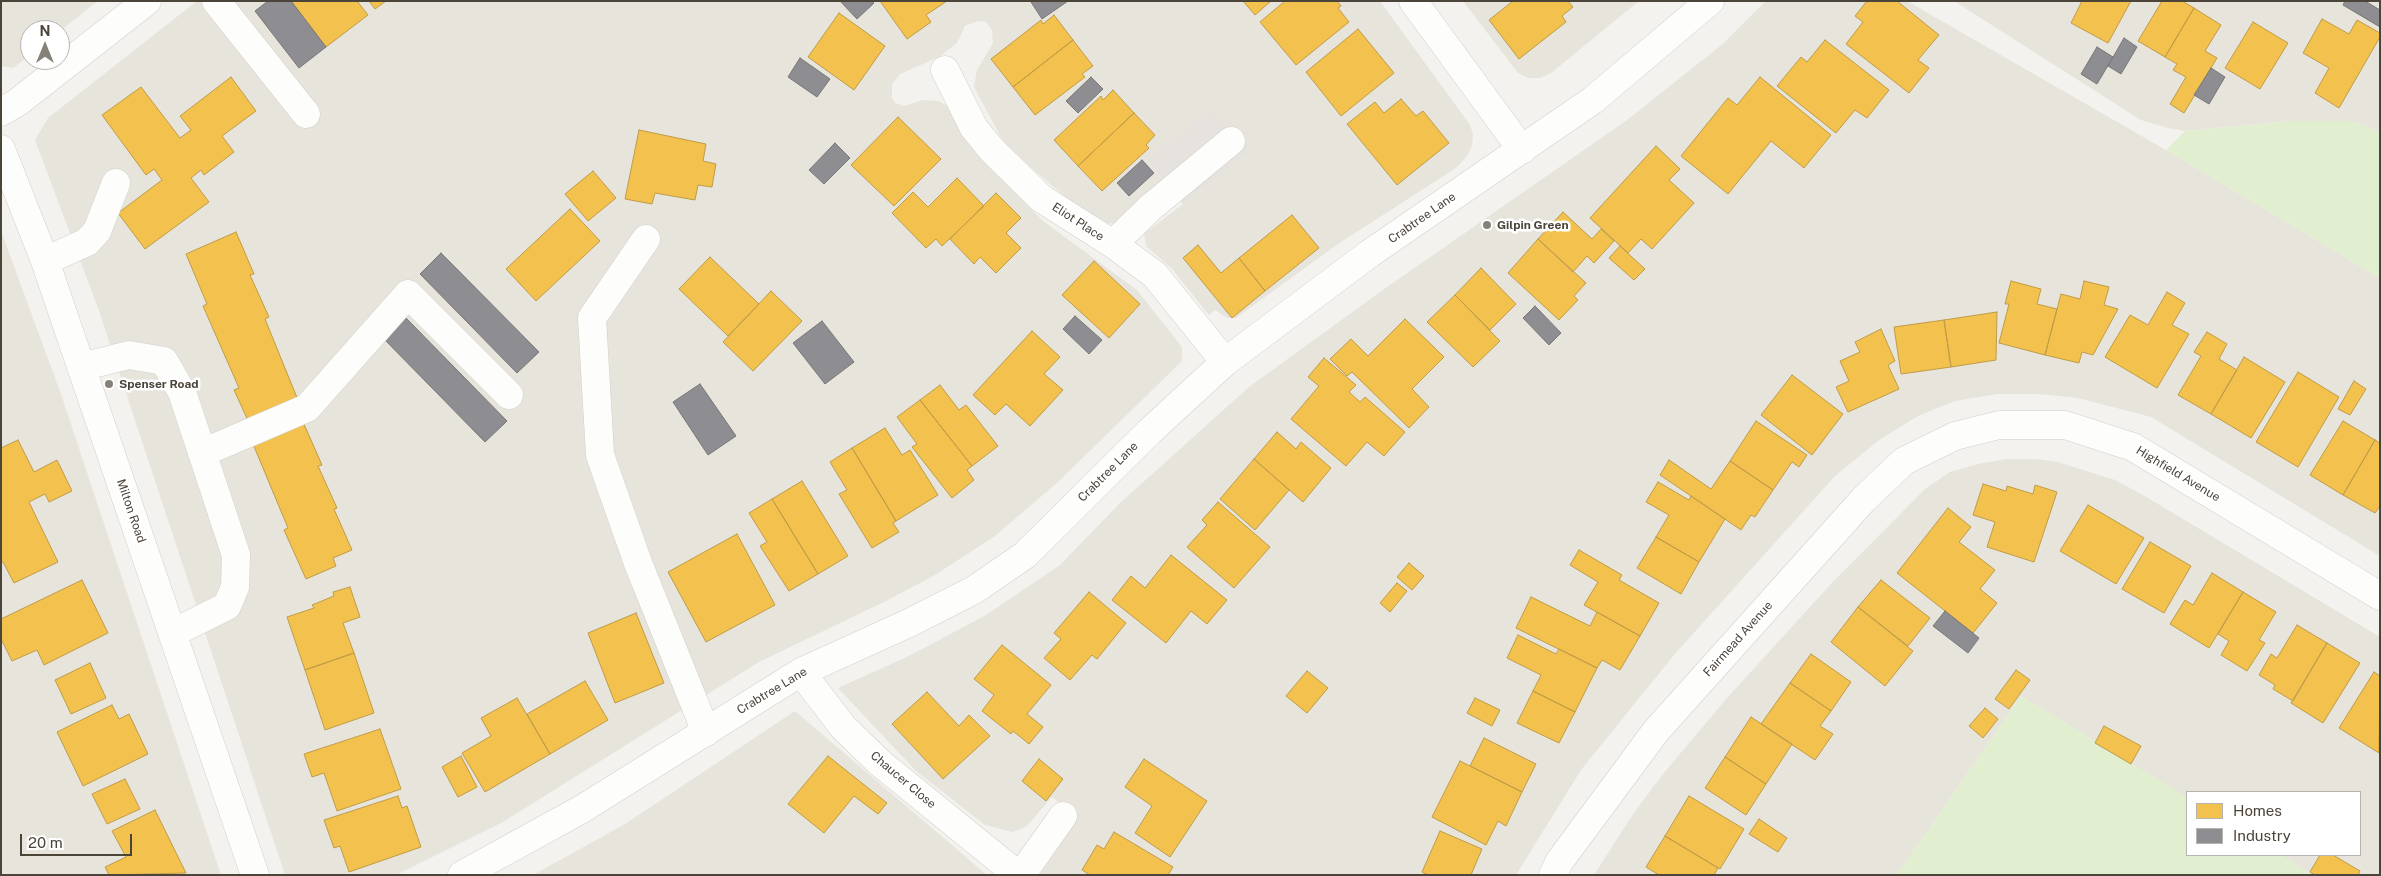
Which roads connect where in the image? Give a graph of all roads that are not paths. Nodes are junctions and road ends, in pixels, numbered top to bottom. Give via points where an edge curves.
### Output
1 (147, 1) edge
2 (216, 1) edge
3 (1413, 1) edge
4 (1710, 1) edge
5 (945, 70) dead end
6 (1, 112) edge
7 (306, 114) dead end
8 (1231, 141) dead end
9 (1, 149) edge
10 (1522, 150) junction
11 (116, 183) dead end
12 (646, 240) dead end
13 (1113, 244) junction
14 (46, 261) junction
15 (1225, 362) junction
16 (82, 367) junction
17 (509, 395) dead end
18 (1955, 436) joint
19 (202, 453) junction
20 (2380, 596) edge
21 (173, 633) junction
22 (801, 672) junction
23 (706, 732) junction
24 (1063, 816) dead end
25 (255, 875) edge
26 (462, 875) edge
27 (1020, 875) edge
28 (1553, 875) edge

1 - 6 street
2 - 7 street
3 - 10 street
4 - 10 street, Crabtree Lane via 1594,100
5 - 13 street, Eliot Place via 974,128 992,150 1042,199
8 - 13 street via 1150,208
9 - 14 street, Milton Road
10 - 15 street, Crabtree Lane via 1370,254
11 - 14 street via 97,231 87,242
12 - 23 street via 592,318 600,455 638,563
13 - 15 street, Eliot Place via 1156,275
14 - 16 street, Milton Road
15 - 22 street, Crabtree Lane via 1025,555 966,594
16 - 19 street via 129,355 164,360 182,392
16 - 21 street, Milton Road
17 - 19 street via 408,294 307,408
18 - 20 street, Highfield Avenue via 1999,425 2065,426 2133,447
18 - 28 street, Fairmead Avenue via 1904,461 1864,499 1656,731 1559,862
19 - 21 street via 236,555 235,586 227,606
21 - 25 street, Milton Road
22 - 23 street, Crabtree Lane
22 - 27 street, Chaucer Close via 843,727 880,763
23 - 26 street, Crabtree Lane via 582,809
24 - 27 street, Chaucer Close

